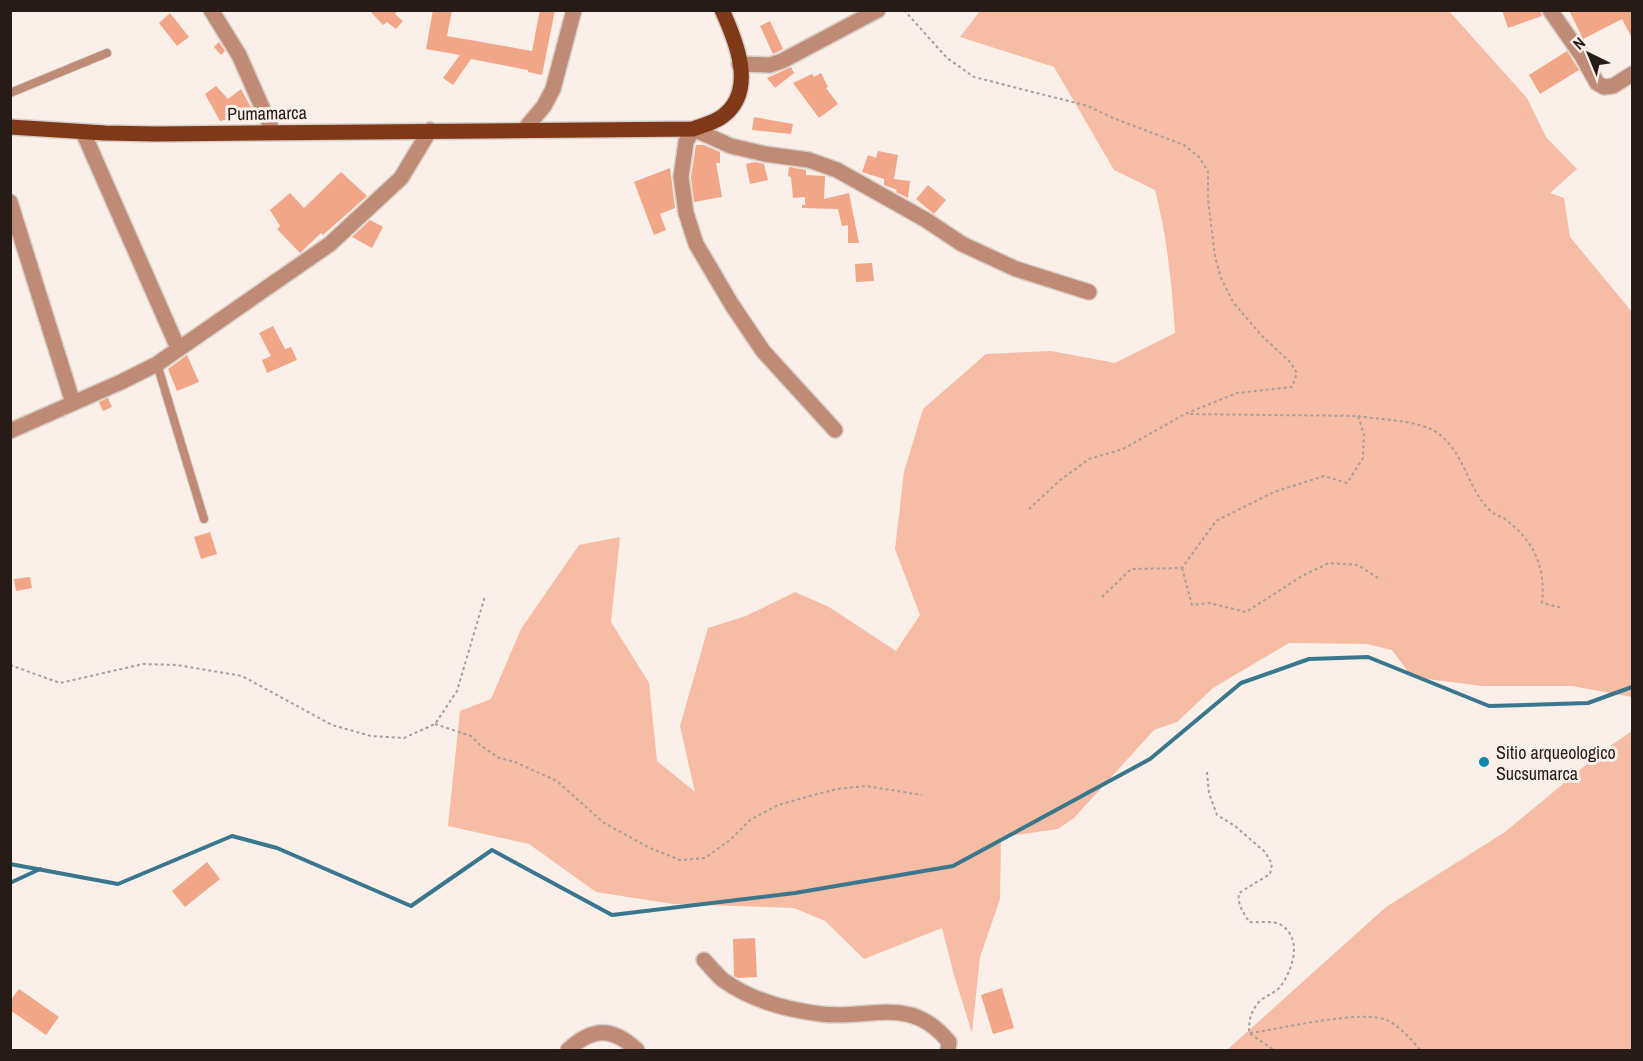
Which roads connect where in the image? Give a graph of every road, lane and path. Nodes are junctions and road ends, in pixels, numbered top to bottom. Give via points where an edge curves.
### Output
1 (211, 10) edge
2 (574, 10) edge
3 (722, 10) edge
4 (878, 10) edge
5 (904, 10) edge
6 (1550, 10) edge
7 (107, 53) dead end
8 (740, 64) junction
9 (1632, 74) edge
10 (10, 93) edge
11 (10, 127) edge
12 (693, 129) junction
13 (430, 130) junction
14 (524, 130) junction
15 (82, 132) junction
16 (273, 132) junction
17 (10, 202) edge
18 (1089, 292) dead end
19 (178, 348) junction
20 (157, 363) junction
21 (73, 403) junction
22 (1185, 414) junction
23 (1358, 416) junction
24 (835, 430) dead end
25 (10, 431) edge
26 (1027, 511) dead end
27 (204, 519) dead end
28 (1182, 568) junction
29 (1378, 578) dead end
30 (485, 597) dead end
31 (1102, 597) dead end
32 (1563, 608) dead end
33 (10, 665) edge
34 (435, 724) junction
35 (1207, 772) dead end
36 (922, 795) dead end
37 (704, 960) dead end
38 (1249, 1033) junction
39 (568, 1050) edge
40 (637, 1050) edge
41 (948, 1050) edge
42 (1274, 1050) edge
43 (1420, 1050) edge

1 - 16 street via 239,55
2 - 14 street via 553,89
3 - 8 main road, Pumamarca via 736,40
4 - 8 street via 782,61 770,65
5 - 22 path via 947,58 974,77 1088,106 1184,145 1199,157 1208,171 1208,199 1221,278 1233,302 1297,373 1292,387 1237,393
6 - 9 street via 1597,83 1613,86
7 - 10 lane
8 - 12 main road, Pumamarca via 741,82 735,103 716,121
11 - 15 main road, Pumamarca
12 - 14 main road, Pumamarca
12 - 18 street via 731,146 809,160 837,170 962,244 1016,269
12 - 24 street via 686,142 681,177 696,244 763,351
13 - 14 main road, Pumamarca
13 - 16 main road, Pumamarca
13 - 19 street via 401,178 330,244
15 - 16 main road, Pumamarca
15 - 19 street
17 - 21 street
19 - 20 street
20 - 21 street
20 - 27 lane
21 - 25 street
22 - 23 path
22 - 26 path via 1123,449 1089,459
23 - 28 path via 1364,435 1363,458 1347,483 1324,476 1274,492 1216,521
23 - 32 path via 1417,425 1438,433 1457,453 1481,500 1534,549 1544,583 1542,603
28 - 29 path via 1192,605 1209,603 1246,612 1329,563 1358,565
28 - 31 path via 1131,569
30 - 34 path via 457,691
33 - 34 path via 60,683 143,664 177,664 242,676 332,725 371,736 404,738
34 - 36 path via 471,736 499,758 557,781 604,823 680,860 705,858 750,820 778,805 817,794 866,786
35 - 38 path via 1217,815 1265,852 1272,864 1270,874 1239,893 1242,910 1249,922 1280,923 1294,942 1293,966 1279,988 1259,1002 1248,1019
37 - 41 street via 742,992 795,1010 823,1014 881,1011 925,1019 941,1032
38 - 42 path
38 - 43 path via 1332,1019 1369,1018 1388,1020
39 - 40 street via 596,1033 617,1035

